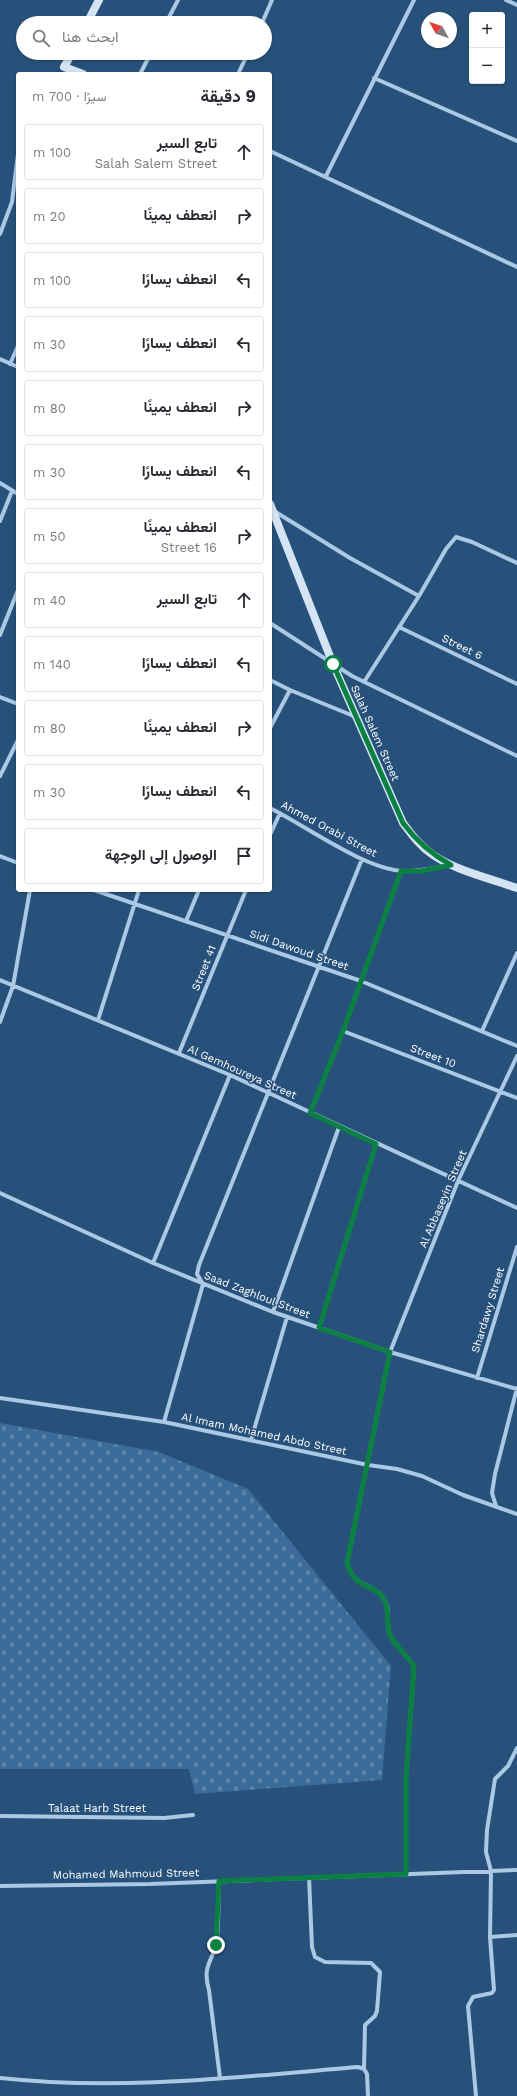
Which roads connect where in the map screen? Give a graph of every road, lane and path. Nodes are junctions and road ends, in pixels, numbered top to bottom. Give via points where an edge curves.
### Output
1 (99, 0) edge
2 (178, 0) edge
3 (272, 0) edge
4 (414, 0) edge
5 (506, 0) edge
6 (517, 5) edge
7 (91, 16) edge
8 (170, 16) edge
9 (265, 16) edge
10 (68, 60) edge
11 (147, 60) edge
12 (245, 60) edge
13 (62, 71) edge
14 (141, 72) edge
15 (239, 72) edge
16 (374, 78) junction
17 (517, 141) edge
18 (272, 152) edge
19 (16, 170) edge
20 (326, 176) junction
21 (0, 234) edge
22 (517, 267) edge
23 (16, 350) edge
24 (0, 359) edge
25 (10, 364) junction
26 (16, 366) edge
27 (0, 483) edge
28 (12, 491) junction
29 (16, 493) edge
30 (272, 508) edge
31 (272, 510) edge
32 (0, 521) edge
33 (517, 563) edge
34 (16, 595) edge
35 (419, 596) junction
36 (272, 625) edge
37 (399, 627) junction
38 (0, 635) edge
39 (333, 664) junction
40 (272, 681) edge
41 (364, 682) junction
42 (517, 684) edge
43 (290, 690) junction
44 (0, 697) edge
45 (16, 703) edge
46 (356, 717) junction
47 (272, 722) edge
48 (16, 744) edge
49 (517, 756) edge
50 (0, 776) edge
51 (272, 809) edge
52 (280, 813) junction
53 (272, 831) edge
54 (0, 856) edge
55 (362, 859) junction
56 (16, 862) edge
57 (451, 865) junction
58 (401, 871) junction
59 (517, 888) edge
60 (30, 892) edge
61 (100, 892) edge
62 (138, 892) edge
63 (198, 892) edge
64 (245, 892) edge
65 (134, 904) junction
66 (186, 921) junction
67 (227, 936) junction
68 (517, 952) edge
69 (319, 966) junction
70 (0, 980) edge
71 (361, 980) junction
72 (13, 986) junction
73 (98, 1020) junction
74 (0, 1022) edge
75 (343, 1031) junction
76 (482, 1031) junction
77 (517, 1046) edge
78 (179, 1054) junction
79 (517, 1056) edge
80 (230, 1075) junction
81 (500, 1091) junction
82 (267, 1093) junction
83 (517, 1098) edge
84 (310, 1113) junction
85 (339, 1127) junction
86 (376, 1144) junction
87 (458, 1181) junction
88 (0, 1193) edge
89 (517, 1208) edge
90 (517, 1247) edge
91 (152, 1263) junction
92 (203, 1284) junction
93 (273, 1312) junction
94 (287, 1317) junction
95 (319, 1328) junction
96 (390, 1352) junction
97 (477, 1378) junction
98 (517, 1388) edge
99 (0, 1398) edge
100 (164, 1422) junction
101 (251, 1440) junction
102 (368, 1465) junction
103 (496, 1506) junction
104 (517, 1514) edge
105 (517, 1748) edge
106 (193, 1815) dead end
107 (0, 1816) edge
108 (491, 1870) junction
109 (517, 1870) edge
110 (406, 1874) junction
111 (309, 1877) junction
112 (219, 1881) junction
113 (0, 1886) edge
114 (517, 1935) edge
115 (490, 1937) junction
116 (364, 2069) junction
117 (0, 2078) edge
118 (220, 2078) junction
119 (368, 2096) edge
120 (476, 2096) edge

1 - 7 street
2 - 8 street
3 - 9 street
4 - 16 street
5 - 6 street
10 - 13 street
11 - 14 street
12 - 15 street
16 - 17 street
16 - 20 street
18 - 20 street
19 - 21 street via 12,202
20 - 22 street
23 - 25 street
24 - 25 street
25 - 26 street
27 - 28 street
28 - 29 street
28 - 32 street
30 - 35 street via 350,558
31 - 39 street, Salah Salem Street
33 - 35 street via 472,542 456,538 446,549
34 - 38 street
35 - 37 street
36 - 39 street
37 - 41 street
37 - 42 street, Street 6
39 - 41 street
39 - 46 street, Salah Salem Street
40 - 43 street
41 - 49 street
43 - 46 street
43 - 47 street
44 - 45 street
46 - 57 street, Salah Salem Street via 403,823 416,840 432,854
48 - 50 street
51 - 52 street, Ahmed Orabi Street
52 - 53 street
52 - 55 street, Ahmed Orabi Street
54 - 56 street
55 - 58 street, Ahmed Orabi Street via 381,867
55 - 69 street
57 - 58 street, Ahmed Orabi Street via 421,871
57 - 59 street, Salah Salem Street
58 - 71 street
60 - 72 street
61 - 65 street, Sidi Dawoud Street
62 - 65 street
63 - 66 street
64 - 67 street, Street 41
65 - 66 street, Sidi Dawoud Street
65 - 73 street
66 - 67 street, Sidi Dawoud Street
67 - 69 street, Sidi Dawoud Street
67 - 78 street, Street 41
68 - 76 street
69 - 71 street, Sidi Dawoud Street
69 - 82 street
70 - 72 street, Al Gemhoureya Street
71 - 75 street
71 - 76 street, Sidi Dawoud Street
72 - 73 street, Al Gemhoureya Street
72 - 74 street
73 - 78 street, Al Gemhoureya Street
75 - 81 street, Street 10
75 - 84 street
76 - 77 street, Sidi Dawoud Street
78 - 80 street, Al Gemhoureya Street
79 - 81 street, Al Abbaseyin Street
80 - 82 street, Al Gemhoureya Street
80 - 91 street
81 - 83 street, Street 10
81 - 87 street, Al Abbaseyin Street
82 - 84 street, Al Gemhoureya Street
82 - 92 street via 199,1265 197,1274
84 - 85 street, Al Gemhoureya Street
85 - 86 street, Al Gemhoureya Street
85 - 93 street
86 - 87 street, Al Gemhoureya Street
86 - 95 street
87 - 89 street, Al Gemhoureya Street
87 - 96 street, Al Abbaseyin Street
88 - 91 street, Saad Zaghloul Street
90 - 97 street, Shardawy Street
91 - 92 street, Saad Zaghloul Street
92 - 93 street, Saad Zaghloul Street
92 - 100 street
93 - 94 street, Saad Zaghloul Street
94 - 95 street, Saad Zaghloul Street
94 - 101 street
95 - 96 street, Saad Zaghloul Street
96 - 97 street, Saad Zaghloul Street
96 - 102 street, Al Abbaseyin Street
97 - 98 street, Saad Zaghloul Street
98 - 103 street via 492,1493
99 - 100 street, Al Imam Mohamed Abdo Street
100 - 101 street, Al Imam Mohamed Abdo Street
101 - 102 street, Al Imam Mohamed Abdo Street
102 - 103 street, Al Imam Mohamed Abdo Street via 422,1476 463,1495
102 - 110 street, Al Abbaseyin Street via 347,1563 355,1579 384,1599 387,1604 390,1635 414,1667 406,1778
103 - 104 street, Al Imam Mohamed Abdo Street
105 - 108 street via 508,1766 498,1775 494,1784 486,1844
106 - 107 street, Talaat Harb Street via 164,1818
108 - 109 street, Mohamed Mahmoud Street
108 - 110 street, Mohamed Mahmoud Street
108 - 115 street
110 - 111 street, Mohamed Mahmoud Street
111 - 112 street, Mohamed Mahmoud Street
111 - 116 street via 312,1947 315,1957 325,1962 371,1964 380,1972 377,2011 365,2025
112 - 113 street, Mohamed Mahmoud Street
112 - 118 street via 218,1936 205,1977 209,1990
114 - 115 street
115 - 120 street via 494,1990 492,1993 473,1997 468,2006
116 - 118 street via 358,2067
116 - 119 street via 367,2074
117 - 118 street via 111,2084

